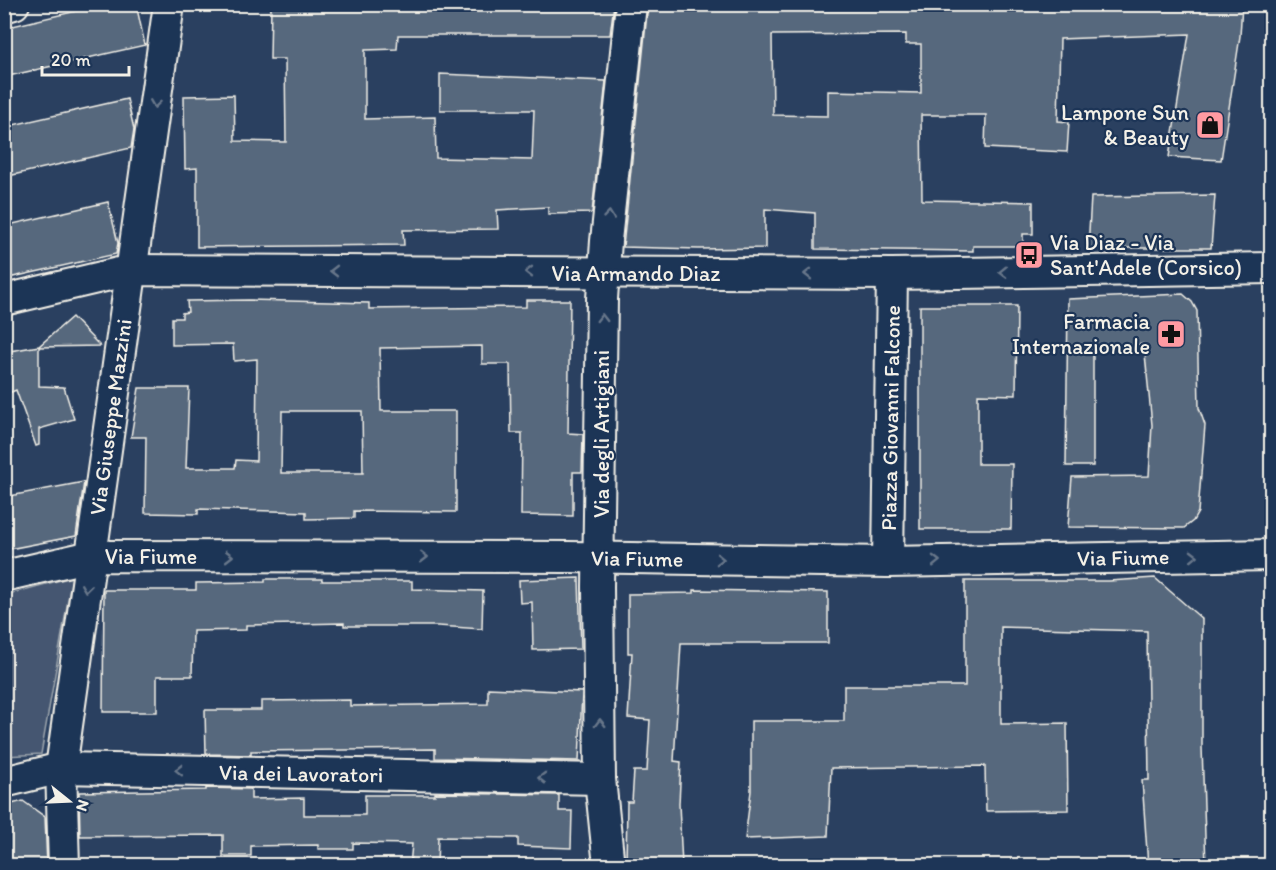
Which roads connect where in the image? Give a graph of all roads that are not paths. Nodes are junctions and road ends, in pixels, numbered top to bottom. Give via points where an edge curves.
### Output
1 (14, 4) edge
2 (169, 4) edge
3 (632, 4) edge
4 (4, 7) edge
5 (1272, 268) edge
6 (131, 270) junction
7 (603, 273) junction
8 (892, 274) junction
9 (4, 300) edge
10 (1272, 555) edge
11 (91, 556) junction
12 (599, 557) junction
13 (888, 562) junction
14 (4, 576) edge
15 (61, 768) junction
16 (600, 779) junction
17 (4, 782) edge
18 (64, 866) edge
19 (609, 866) edge

1 - 4 street
2 -> 6 street, Via Giuseppe Mazzini
7 -> 3 street, Via degli Artigiani
5 -> 8 street, Via Armando Diaz
7 -> 6 street, Via Armando Diaz
6 - 9 street, Via Armando Diaz
6 - 11 street, Via Giuseppe Mazzini
8 -> 7 street, Via Armando Diaz
12 -> 7 street, Via degli Artigiani
8 - 13 street, Piazza Giovanni Falcone
13 -> 10 street, Via Fiume
11 -> 12 street, Via Fiume
11 - 14 street, Via Fiume
11 -> 15 street, Via Giuseppe Mazzini
12 -> 13 street, Via Fiume
16 -> 12 street, Via degli Artigiani
16 -> 15 street, Via dei Lavoratori
15 - 17 street, Via dei Lavoratori
15 - 18 street, Via Giuseppe Mazzini
16 - 19 street, Via degli Artigiani

